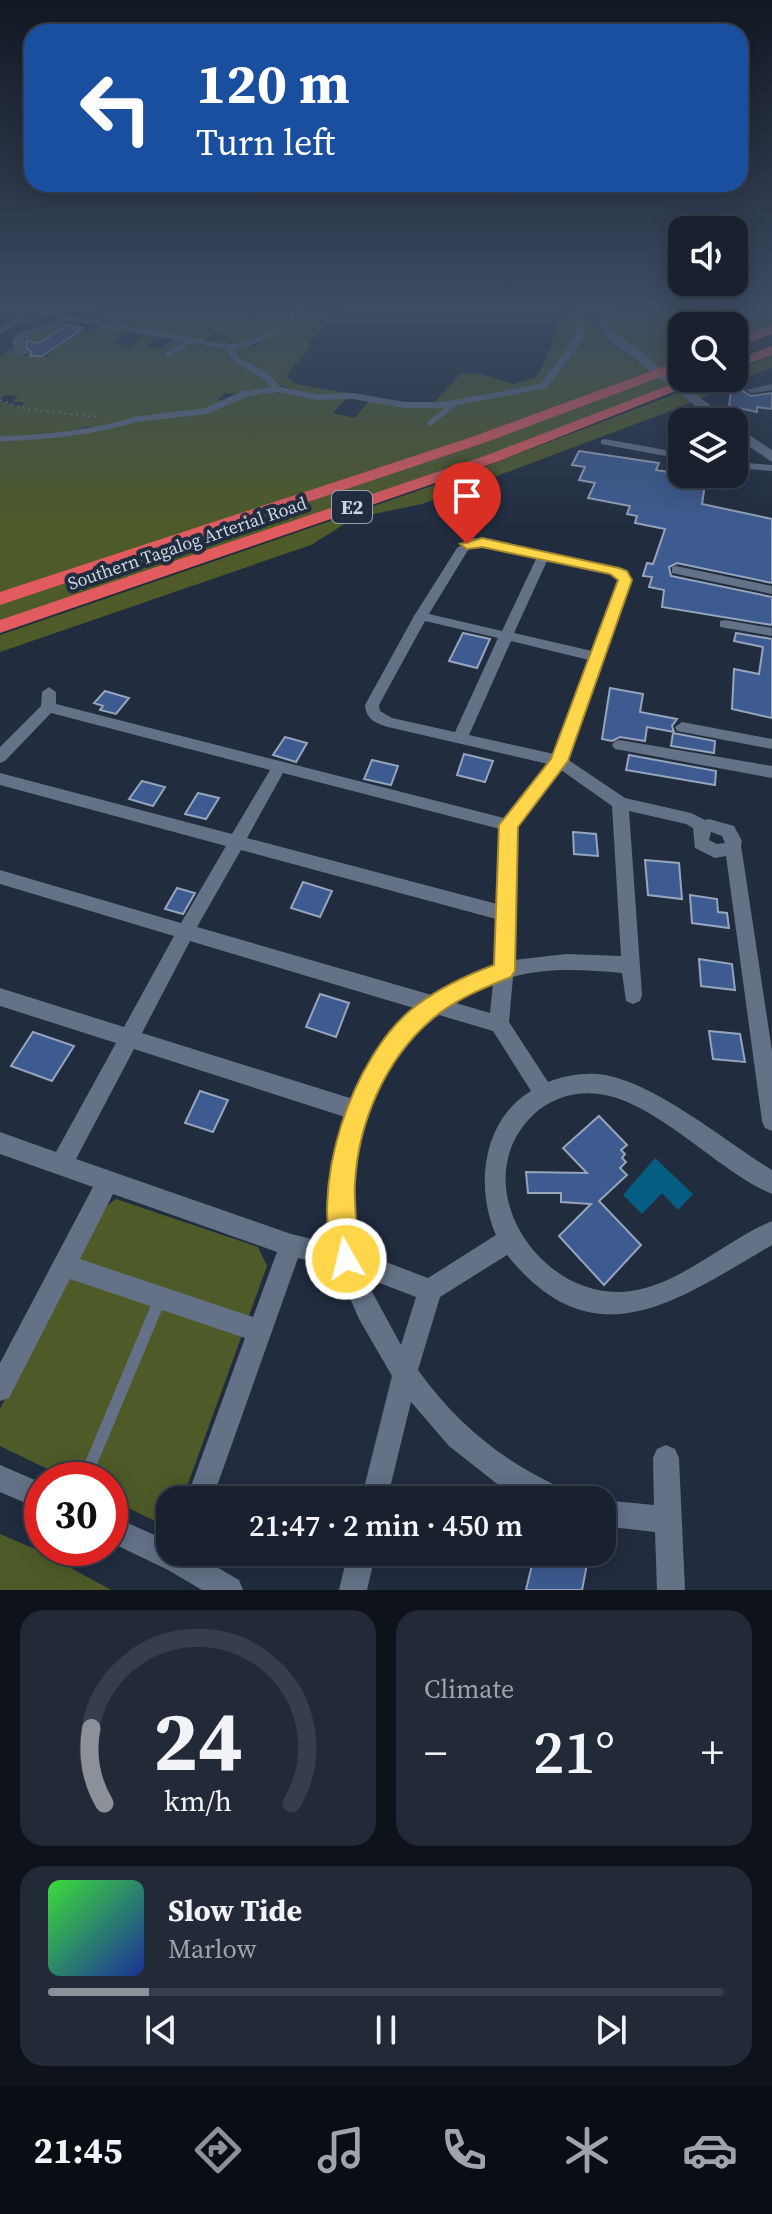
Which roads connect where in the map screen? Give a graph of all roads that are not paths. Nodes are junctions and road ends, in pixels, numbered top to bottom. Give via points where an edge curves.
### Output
1 (272, 382) edge
2 (548, 382) edge
3 (633, 382) edge
4 (673, 382) edge
5 (772, 387) edge
6 (278, 389) junction
7 (751, 390) dead end
8 (668, 391) edge
9 (454, 404) junction
10 (707, 408) edge
11 (137, 419) joint
12 (430, 423) dead end
13 (0, 439) edge
14 (748, 439) edge
15 (605, 442) dead end
16 (668, 453) edge
17 (772, 457) edge
18 (748, 466) edge
19 (772, 468) edge
20 (543, 556) junction
21 (676, 570) dead end
22 (772, 590) edge
23 (0, 599) edge
24 (421, 616) junction
25 (725, 624) dead end
26 (0, 627) edge
27 (772, 632) edge
28 (505, 635) junction
29 (596, 657) junction
30 (682, 727) dead end
31 (460, 737) junction
32 (772, 744) edge
33 (620, 745) dead end
34 (0, 757) edge
35 (559, 761) junction
36 (279, 767) junction
37 (772, 772) edge
38 (0, 779) edge
39 (620, 803) junction
40 (508, 825) junction
41 (236, 842) junction
42 (0, 877) edge
43 (505, 914) junction
44 (186, 931) junction
45 (630, 965) junction
46 (504, 971) junction
47 (633, 995) dead end
48 (0, 997) edge
49 (435, 1004) junction
50 (499, 1024) junction
51 (129, 1038) junction
52 (543, 1092) junction
53 (358, 1111) junction
54 (772, 1121) edge
55 (0, 1143) edge
56 (62, 1163) junction
57 (108, 1181) junction
58 (772, 1183) edge
59 (772, 1232) edge
60 (511, 1239) junction
61 (291, 1245) junction
62 (346, 1259) junction
63 (64, 1265) junction
64 (430, 1290) junction
65 (161, 1298) junction
66 (259, 1331) junction
67 (405, 1374) junction
68 (0, 1389) edge
69 (666, 1458) dead end
70 (92, 1462) edge
71 (0, 1478) edge
72 (204, 1486) edge
73 (377, 1486) edge
74 (525, 1486) edge
75 (24, 1489) edge
76 (616, 1515) edge
77 (667, 1520) junction
78 (128, 1535) edge
79 (156, 1546) edge
80 (194, 1566) edge
81 (359, 1566) edge
82 (229, 1590) edge
83 (353, 1590) edge
84 (671, 1590) edge

1 - 6 street
2 - 9 street
3 - 23 highway, Southern Tagalog Arterial Road / E2 via 475,441
4 - 10 street
5 - 7 street
6 - 9 street via 414,406
6 - 11 street via 247,393 204,412
8 - 26 highway, Southern Tagalog Arterial Road / E2 via 496,457
9 - 12 lane
11 - 13 lane via 56,436
14 - 17 street
15 - 16 street
18 - 19 street
20 - 24 street via 482,542 467,544
20 - 28 street
20 - 29 street via 624,577
21 - 22 street
24 - 28 street
24 - 31 street via 372,705 373,714
25 - 27 street
28 - 29 street
28 - 31 street
29 - 35 street
30 - 32 street
31 - 35 street
33 - 37 street
34 - 36 street via 48,699
35 - 39 street
35 - 40 street
36 - 40 street
36 - 41 street
38 - 41 street
39 - 45 street
39 - 54 street via 691,819 703,827 699,838 709,849 721,852 733,846
40 - 43 street
41 - 43 street
41 - 44 street
42 - 44 street
43 - 46 street
44 - 49 street
44 - 51 street
45 - 46 street via 563,961
45 - 47 street
46 - 49 street
46 - 50 street
48 - 51 street
49 - 50 street
49 - 53 street via 388,1050
50 - 52 street
51 - 53 street
51 - 56 street
52 - 58 street via 578,1084 620,1089
52 - 60 street via 515,1116 500,1147 497,1207
53 - 62 street via 341,1191
55 - 56 street
56 - 57 street
57 - 61 street
57 - 63 street
59 - 60 street via 652,1296 616,1305 578,1297 554,1284
60 - 64 street
61 - 62 street
61 - 66 street
62 - 64 street
62 - 67 street
63 - 65 street
63 - 68 street
64 - 67 street
65 - 66 street
65 - 70 lane
66 - 72 street
67 - 73 street
67 - 74 street via 441,1421 492,1467
69 - 77 street
71 - 75 street
76 - 77 street
77 - 84 street
78 - 79 street
80 - 82 street
81 - 83 street

